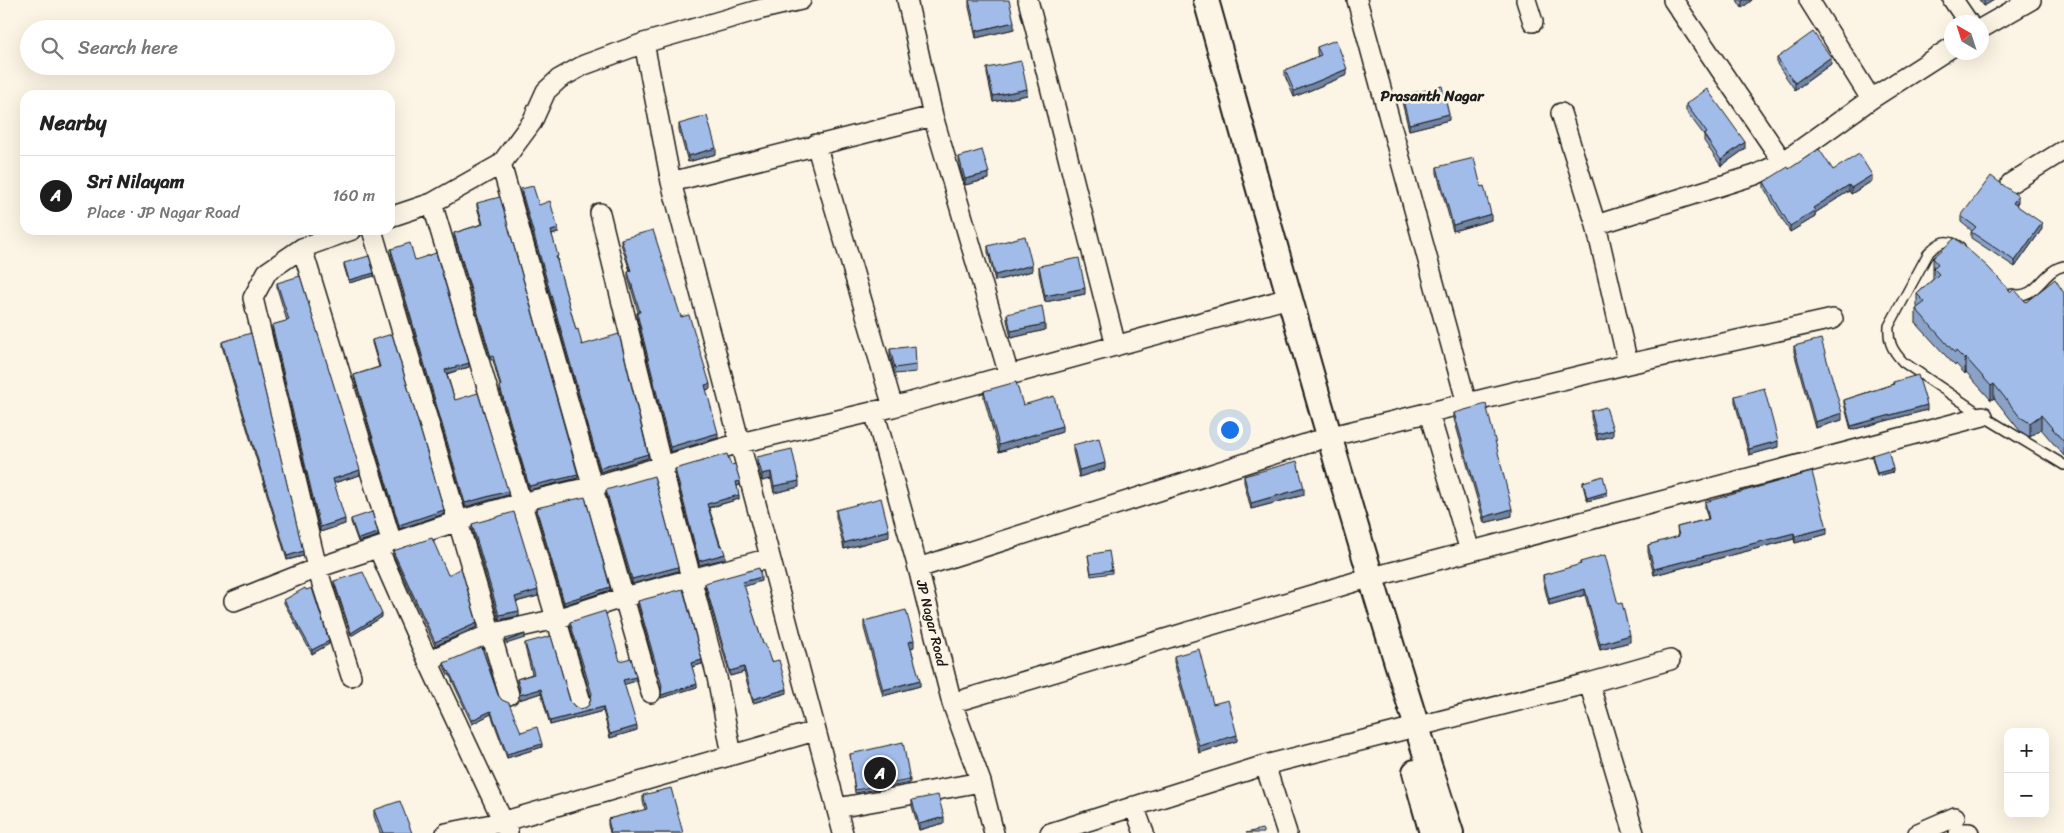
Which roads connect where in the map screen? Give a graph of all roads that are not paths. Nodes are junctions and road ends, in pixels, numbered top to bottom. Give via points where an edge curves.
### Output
1 (801, 0) edge
2 (907, 0) edge
3 (1028, 0) edge
4 (1190, 0) edge
5 (1206, 0) edge
6 (1357, 0) edge
7 (1526, 0) edge
8 (1673, 0) edge
9 (1809, 0) edge
10 (1953, 0) edge
11 (2031, 0) edge
12 (757, 5) edge
13 (1963, 15) edge
14 (1533, 22) dead end
15 (1989, 24) edge
16 (644, 43) junction
17 (1944, 52) edge
18 (1871, 99) junction
19 (1561, 113) dead end
20 (934, 116) junction
21 (816, 144) junction
22 (2064, 150) edge
23 (1783, 162) junction
24 (501, 164) junction
25 (671, 182) junction
26 (2010, 183) dead end
27 (432, 203) junction
28 (600, 213) dead end
29 (395, 215) edge
30 (1596, 225) junction
31 (338, 235) edge
32 (373, 235) edge
33 (302, 248) junction
34 (1968, 254) edge
35 (2064, 266) edge
36 (2005, 288) edge
37 (1282, 300) junction
38 (1833, 319) dead end
39 (1116, 346) junction
40 (1628, 364) junction
41 (1009, 375) junction
42 (1467, 404) junction
43 (893, 407) junction
44 (874, 411) junction
45 (1429, 413) junction
46 (1982, 416) junction
47 (1322, 439) junction
48 (740, 443) junction
49 (2064, 465) edge
50 (662, 467) junction
51 (594, 486) junction
52 (521, 503) junction
53 (458, 521) junction
54 (385, 546) junction
55 (1470, 551) junction
56 (770, 558) junction
57 (317, 568) junction
58 (918, 568) junction
59 (693, 579) junction
60 (1364, 579) junction
61 (624, 597) junction
62 (234, 601) dead end
63 (556, 619) junction
64 (490, 634) junction
65 (1670, 660) dead end
66 (428, 661) junction
67 (351, 676) dead end
68 (1589, 683) junction
69 (651, 693) dead end
70 (508, 695) dead end
71 (581, 702) dead end
72 (952, 703) junction
73 (1409, 729) junction
74 (815, 731) junction
75 (732, 755) junction
76 (1265, 765) junction
77 (981, 782) junction
78 (1134, 806) junction
79 (837, 808) junction
80 (1957, 825) edge
81 (505, 828) edge
82 (446, 833) edge
83 (843, 833) edge
84 (994, 833) edge
85 (1050, 833) edge
86 (1144, 833) edge
87 (1287, 833) edge
88 (1432, 833) edge
89 (1451, 833) edge
90 (1634, 833) edge
91 (1918, 833) edge
92 (1969, 833) edge

1 - 12 street
2 - 20 street
3 - 39 street
4 - 37 street
5 - 37 street
6 - 42 street
7 - 14 street
8 - 23 street
9 - 18 street
10 - 13 street
11 - 15 street
12 - 16 street
16 - 24 street via 584,65 559,79 546,91 532,122
16 - 25 street
17 - 18 street
18 - 23 street
19 - 30 street
20 - 21 street
20 - 41 street
21 - 25 street
21 - 43 street
22 - 26 street
23 - 30 street via 1755,175
24 - 27 street
24 - 51 street
25 - 48 street
27 - 29 street
27 - 52 street
28 - 50 street
30 - 40 street
31 - 33 street
32 - 53 street
33 - 54 street
33 - 57 street via 266,272 253,298
34 - 46 lane via 1951,241 1939,243 1929,252 1889,326 1888,338 1892,351 1903,362
35 - 36 lane via 2057,268 2029,294 2020,297
37 - 39 street
37 - 47 street
38 - 40 street
39 - 41 street
40 - 42 street
41 - 43 street
42 - 45 street
43 - 44 street
44 - 48 street
44 - 58 street, JP Nagar Road
45 - 47 street
45 - 55 street
46 - 49 lane
46 - 55 street
47 - 58 street
47 - 60 street
48 - 50 street
48 - 56 street
50 - 51 street
50 - 59 street
51 - 52 street
51 - 61 street
52 - 53 street
52 - 63 street
53 - 54 street
53 - 64 street
54 - 57 street
54 - 66 street
55 - 60 street
56 - 59 street
56 - 74 street
57 - 62 street
57 - 67 street
58 - 72 street, JP Nagar Road
59 - 61 street
59 - 75 street
60 - 72 street
60 - 73 street
61 - 63 street
61 - 69 street
63 - 64 street
63 - 71 street
64 - 66 street
64 - 70 street
65 - 68 street
66 - 81 street
68 - 73 street
68 - 90 street
72 - 77 street, JP Nagar Road
73 - 76 street
73 - 88 street
73 - 89 street
74 - 75 street
74 - 79 street
75 - 81 street
76 - 78 street
76 - 87 street
77 - 79 street
77 - 84 street, JP Nagar Road
78 - 85 street
78 - 86 street
79 - 83 street
80 - 91 street
80 - 92 street
81 - 82 street

